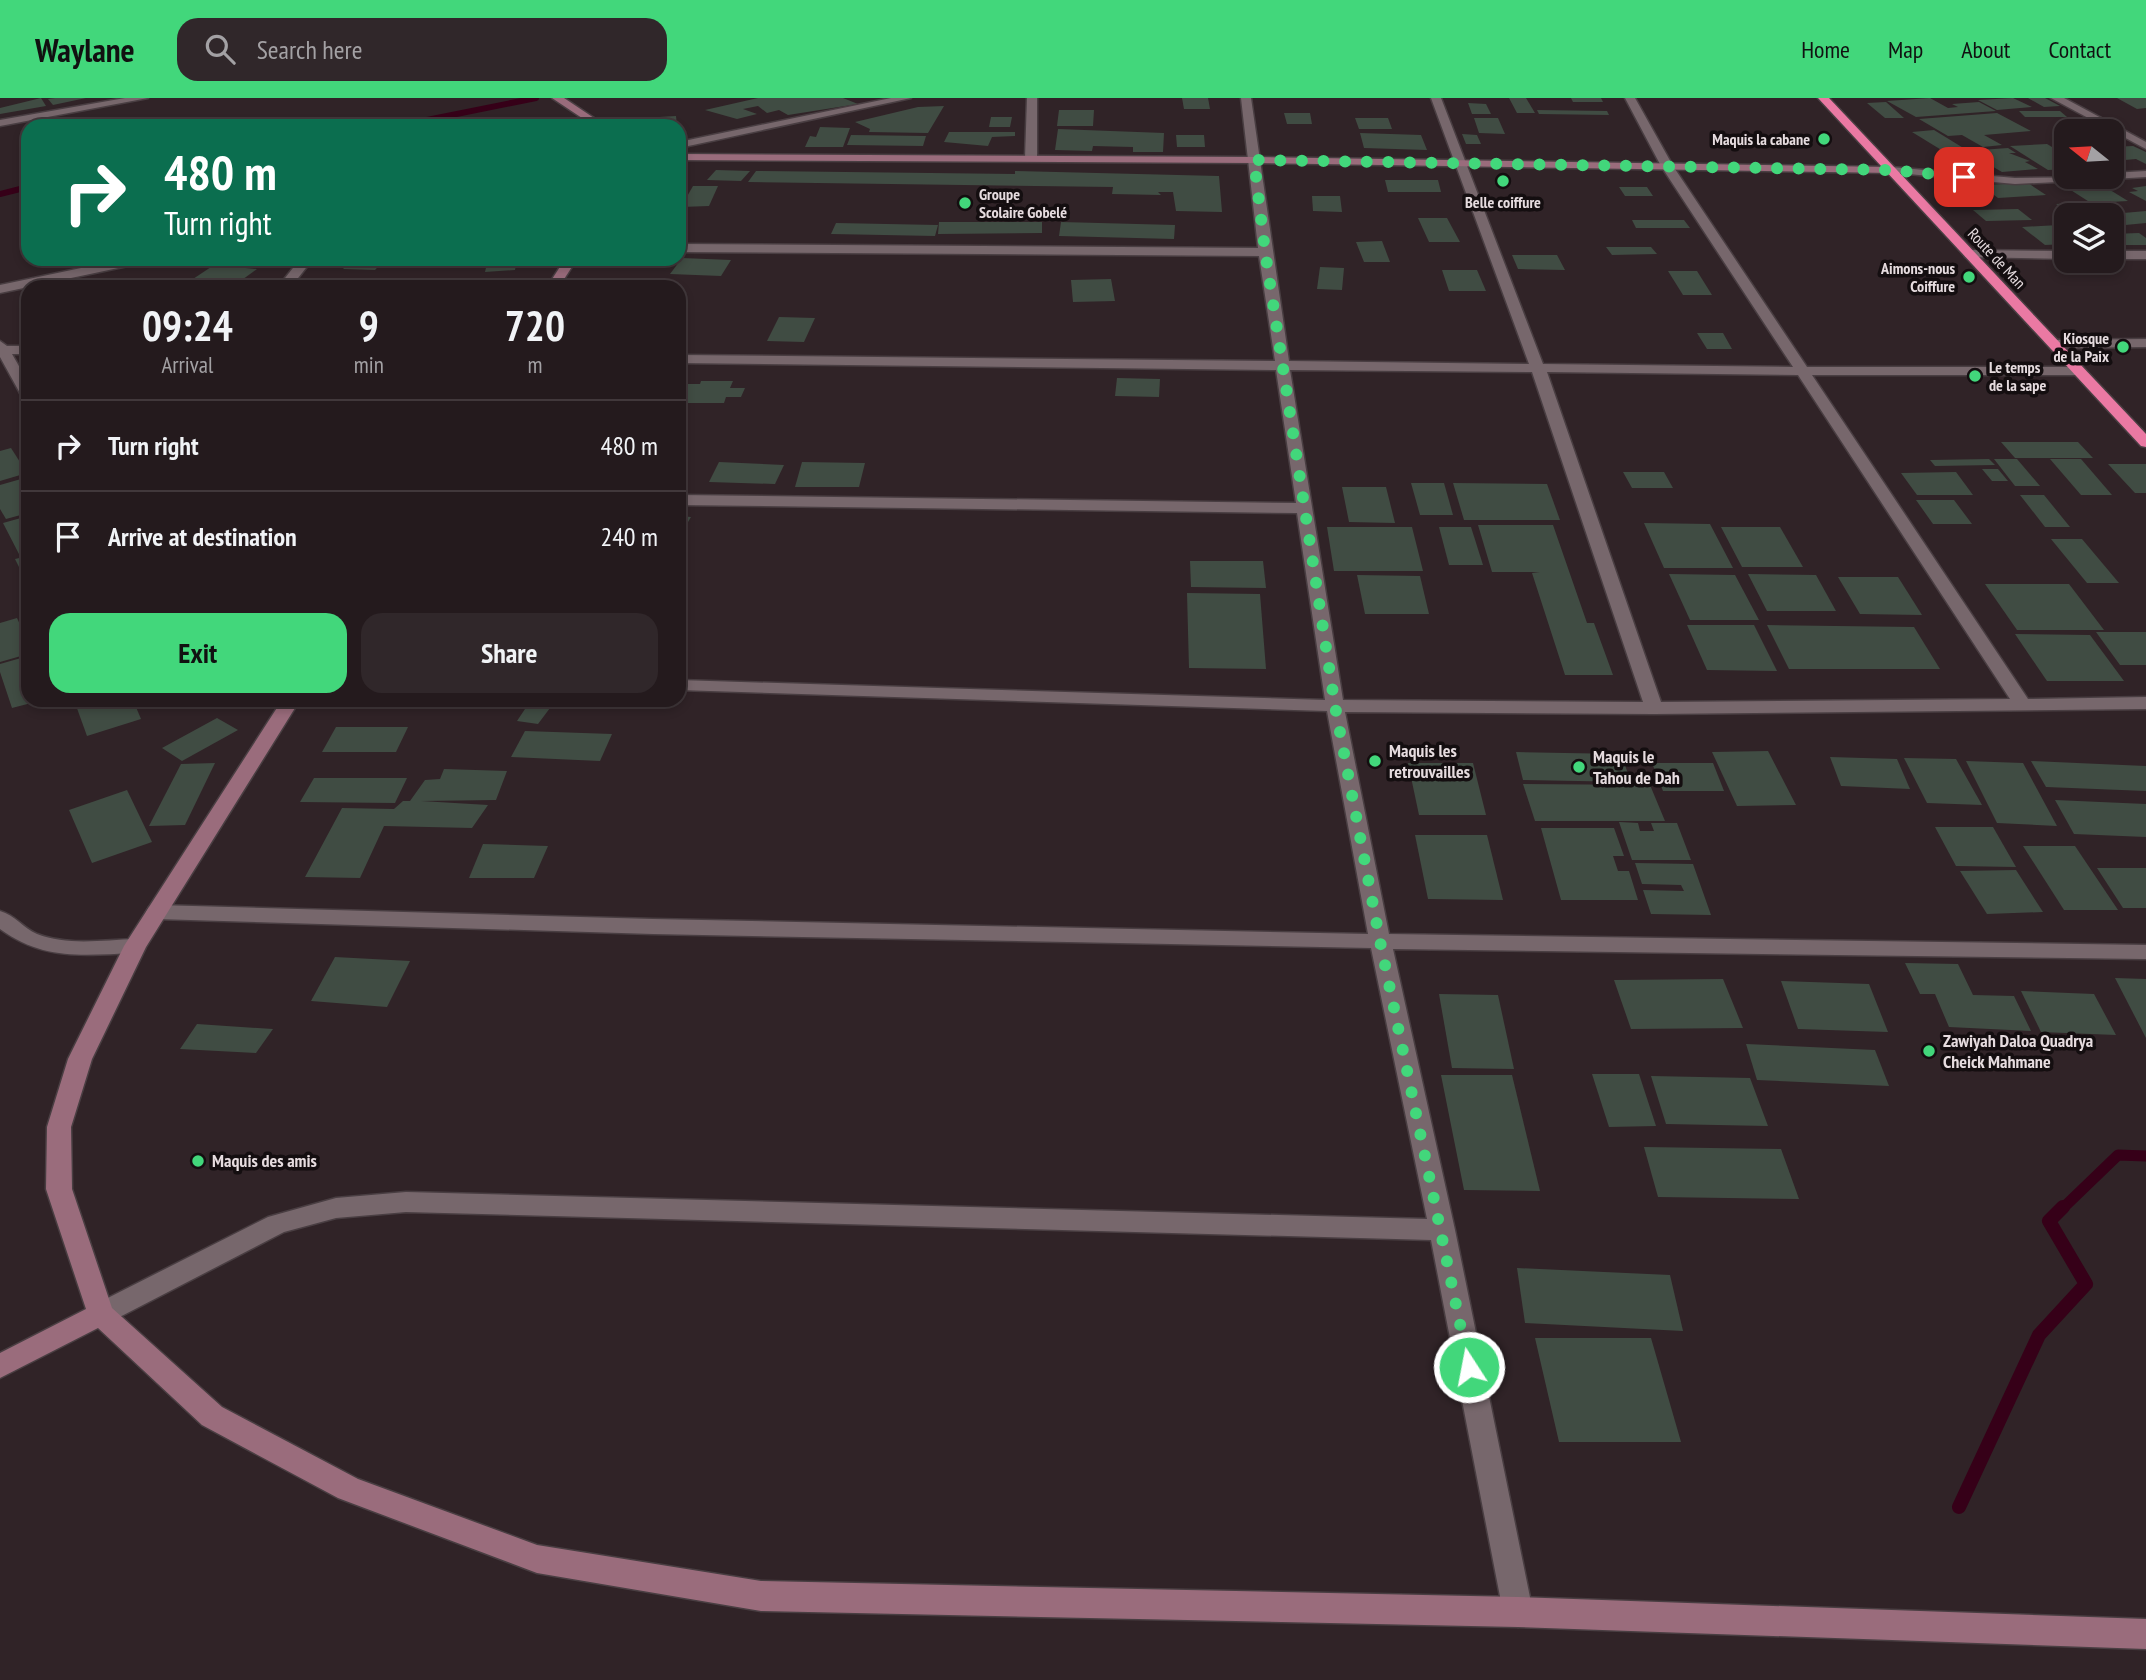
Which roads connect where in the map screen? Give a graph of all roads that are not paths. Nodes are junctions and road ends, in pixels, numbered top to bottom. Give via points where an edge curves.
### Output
1 (143, 98) edge
2 (557, 98) edge
3 (906, 98) edge
4 (1032, 98) edge
5 (1246, 98) edge
6 (1436, 98) edge
7 (1630, 98) edge
8 (1823, 98) edge
9 (2056, 98) edge
10 (21, 119) edge
11 (23, 119) edge
12 (590, 119) edge
13 (0, 123) edge
14 (686, 144) edge
15 (2146, 146) edge
16 (686, 157) edge
17 (1031, 158) junction
18 (1254, 160) junction
19 (1458, 162) junction
20 (1667, 166) junction
21 (1891, 170) junction
22 (2146, 174) edge
23 (2124, 175) edge
24 (2054, 179) edge
25 (686, 248) edge
26 (1265, 251) junction
27 (1969, 254) junction
28 (2054, 255) edge
29 (2124, 255) edge
30 (2146, 255) edge
31 (109, 266) edge
32 (301, 266) edge
33 (43, 280) edge
34 (290, 280) edge
35 (21, 285) edge
36 (0, 289) edge
37 (2146, 343) edge
38 (2054, 344) junction
39 (1, 348) edge
40 (21, 349) edge
41 (686, 359) edge
42 (1283, 365) junction
43 (1538, 368) junction
44 (1805, 371) junction
45 (2079, 371) junction
46 (21, 383) edge
47 (2146, 443) edge
48 (686, 500) edge
49 (1306, 508) junction
50 (686, 685) edge
51 (2146, 703) edge
52 (1335, 706) junction
53 (2024, 706) junction
54 (286, 707) edge
55 (1654, 708) junction
56 (156, 912) junction
57 (0, 918) edge
58 (1380, 941) junction
59 (135, 946) junction
60 (2143, 952) dead end
61 (1442, 1230) junction
62 (101, 1314) junction
63 (0, 1366) edge
64 (1518, 1612) junction
65 (2146, 1634) edge

1 - 11 street
2 - 12 street
3 - 14 street
4 - 17 street
5 - 18 street
6 - 19 street
7 - 20 street
8 - 21 highway, Route de Man
9 - 15 street
10 - 13 street
16 - 17 street
17 - 18 street
18 - 19 street
18 - 26 street
19 - 20 street
19 - 43 street
20 - 21 street
20 - 44 street
21 - 24 street via 2015,181
21 - 27 highway, Route de Man
22 - 23 street
25 - 26 street
26 - 42 street
27 - 28 street
27 - 38 highway, Route de Man
29 - 30 street
31 - 33 street
32 - 34 street
35 - 36 street
37 - 38 street
38 - 45 highway, Route de Man
39 - 40 street
39 - 46 street
41 - 42 street
42 - 43 street
42 - 49 street
43 - 44 street
43 - 55 street
44 - 45 street
44 - 53 street
45 - 47 highway, Route de Man
48 - 49 street
49 - 52 street
50 - 52 street
51 - 53 street
52 - 55 street
52 - 58 street
53 - 55 street
54 - 56 street
56 - 58 street
56 - 59 street
57 - 59 street via 29,939 67,948
58 - 60 street
58 - 61 street
59 - 62 street via 80,1059 59,1127 59,1189
61 - 62 street via 406,1202 337,1208 277,1224
61 - 64 street
62 - 63 street
62 - 64 street via 212,1416 348,1489 537,1559 761,1596
64 - 65 street

